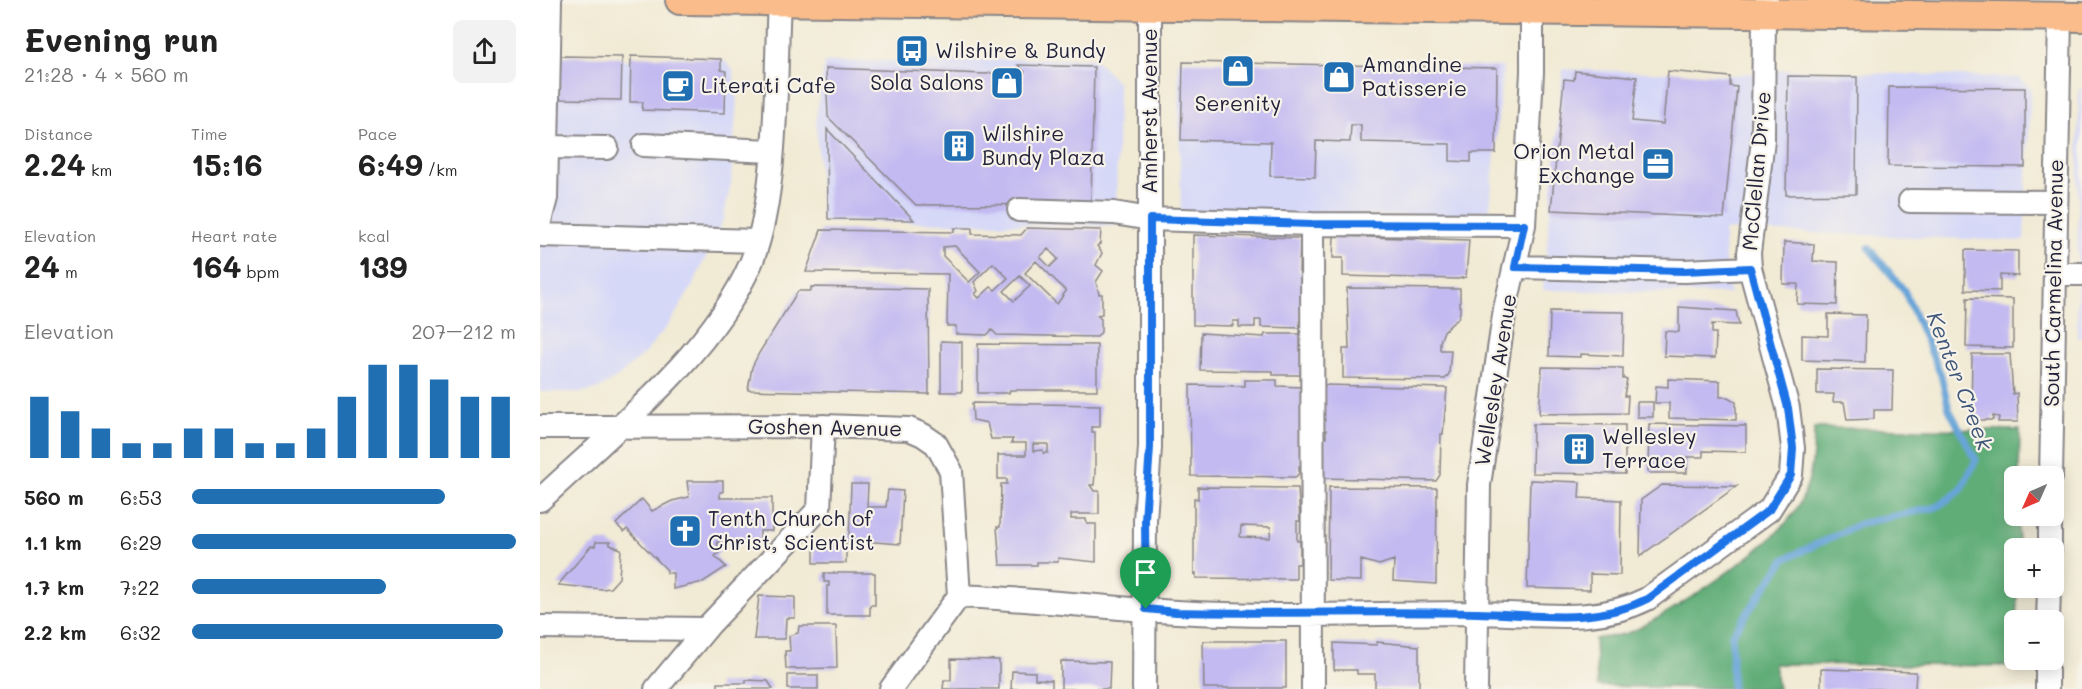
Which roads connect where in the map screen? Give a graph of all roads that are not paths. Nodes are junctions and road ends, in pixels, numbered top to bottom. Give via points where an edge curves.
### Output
1 (550, 0) edge
2 (680, 0) edge
3 (779, 1) edge
4 (1150, 3) edge
5 (1335, 4) edge
6 (1764, 4) edge
7 (1532, 5) edge
8 (2071, 17) edge
9 (644, 145) dead end
10 (547, 147) junction
11 (607, 148) dead end
12 (771, 151) junction
13 (1910, 201) dead end
14 (2056, 202) junction
15 (1018, 210) dead end
16 (1150, 219) junction
17 (540, 221) edge
18 (1312, 224) junction
19 (1524, 225) junction
20 (540, 235) edge
21 (757, 241) junction
22 (1515, 267) junction
23 (1750, 268) junction
24 (2055, 274) junction
25 (2082, 274) edge
26 (617, 426) junction
27 (823, 426) junction
28 (540, 427) edge
29 (2051, 466) edge
30 (540, 500) edge
31 (959, 596) junction
32 (1146, 609) junction
33 (1476, 613) junction
34 (1314, 614) junction
35 (540, 627) edge
36 (706, 629) junction
37 (2047, 670) edge
38 (656, 689) edge
39 (891, 689) edge
40 (1144, 689) edge
41 (1313, 689) edge
42 (1476, 689) edge
43 (2047, 689) edge

1 - 10 street
2 - 3 main road
3 - 4 main road
3 - 12 street
4 - 5 main road
4 - 16 street, Amherst Avenue
5 - 7 main road
6 - 7 main road
6 - 8 main road
6 - 23 street, McClellan Drive via 1763,140 1749,234
7 - 19 street, Wellesley Avenue
8 - 14 street, South Carmelina Avenue
9 - 12 street
10 - 11 street
10 - 17 street via 546,198
12 - 21 street via 763,222
13 - 14 street
14 - 24 street, South Carmelina Avenue
15 - 16 street via 1114,213
16 - 18 street
16 - 32 street, Amherst Avenue
18 - 19 street
18 - 34 street
19 - 22 street, Wellesley Avenue
20 - 21 street
21 - 26 street via 751,263 727,307 691,357
22 - 23 street via 1684,271
22 - 33 street, Wellesley Avenue via 1505,309 1479,485
23 - 33 street, McClellan Drive via 1788,408 1793,448 1791,475 1769,510 1629,608 1571,617
24 - 25 street
24 - 29 street, South Carmelina Avenue
26 - 27 street, Goshen Avenue
26 - 28 street, Goshen Avenue
26 - 30 street
27 - 31 street, Goshen Avenue via 909,429 936,444 951,471
27 - 36 street via 819,509
31 - 32 street
31 - 39 street
32 - 34 street
32 - 40 street, Amherst Avenue
33 - 34 street
33 - 42 street, Wellesley Avenue
34 - 41 street
35 - 36 street
36 - 38 street
37 - 43 street

